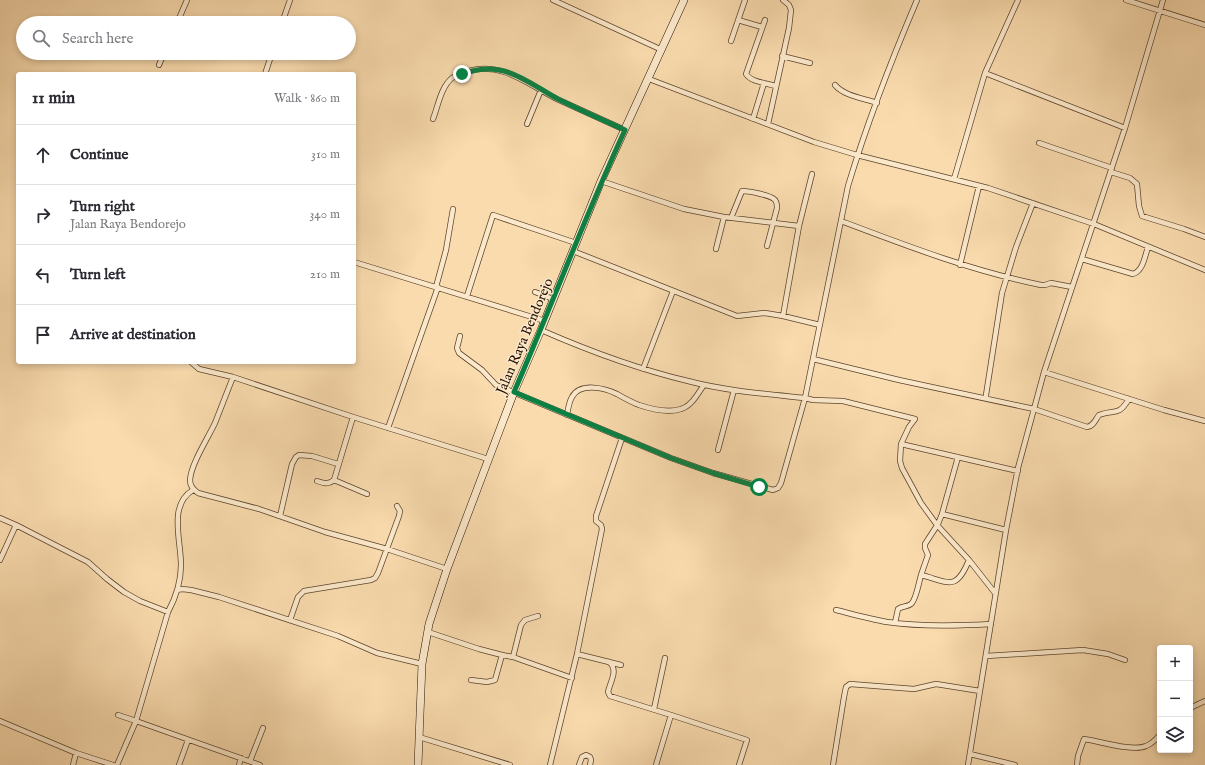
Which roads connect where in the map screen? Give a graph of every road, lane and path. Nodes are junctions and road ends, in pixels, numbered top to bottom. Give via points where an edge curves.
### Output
1 (187, 0) edge
2 (290, 0) edge
3 (553, 0) edge
4 (684, 0) edge
5 (745, 0) edge
6 (783, 0) edge
7 (917, 0) edge
8 (1018, 0) edge
9 (1126, 0) edge
10 (1163, 0) edge
11 (1160, 11) junction
12 (180, 16) edge
13 (284, 16) edge
14 (738, 20) junction
15 (765, 20) dead end
16 (1205, 25) edge
17 (762, 27) junction
18 (731, 41) dead end
19 (662, 50) junction
20 (782, 56) junction
21 (161, 60) edge
22 (270, 60) edge
23 (810, 63) dead end
24 (159, 65) dead end
25 (266, 72) edge
26 (985, 73) junction
27 (649, 79) junction
28 (764, 83) junction
29 (835, 85) dead end
30 (776, 86) junction
31 (541, 90) junction
32 (877, 103) junction
33 (433, 119) dead end
34 (754, 119) junction
35 (527, 124) dead end
36 (768, 124) junction
37 (1125, 128) junction
38 (625, 130) junction
39 (1040, 143) dead end
40 (857, 155) junction
41 (1111, 170) junction
42 (812, 174) dead end
43 (954, 179) junction
44 (601, 181) junction
45 (979, 186) junction
46 (1033, 204) junction
47 (453, 209) dead end
48 (724, 218) junction
49 (731, 218) junction
50 (841, 221) junction
51 (774, 223) junction
52 (1094, 224) junction
53 (799, 226) junction
54 (1205, 237) edge
55 (576, 243) junction
56 (767, 246) dead end
57 (1148, 247) junction
58 (716, 249) dead end
59 (573, 251) junction
60 (1082, 259) junction
61 (356, 263) edge
62 (960, 264) junction
63 (1205, 270) edge
64 (1007, 277) junction
65 (437, 287) junction
66 (1072, 287) junction
67 (673, 291) junction
68 (535, 292) dead end
69 (467, 296) junction
70 (553, 299) junction
71 (783, 316) junction
72 (545, 320) junction
73 (820, 325) junction
74 (542, 330) junction
75 (460, 336) dead end
76 (813, 359) junction
77 (193, 364) edge
78 (643, 369) junction
79 (1044, 372) junction
80 (233, 377) junction
81 (704, 384) junction
82 (734, 390) junction
83 (514, 392) junction
84 (805, 398) junction
85 (986, 398) junction
86 (1129, 399) junction
87 (1034, 409) junction
88 (566, 415) junction
89 (352, 417) junction
90 (1205, 421) edge
91 (388, 428) junction
92 (622, 438) junction
93 (901, 444) junction
94 (718, 450) dead end
95 (958, 457) junction
96 (488, 459) junction
97 (338, 464) junction
98 (1018, 471) junction
99 (334, 480) junction
100 (317, 481) dead end
101 (193, 490) junction
102 (367, 494) dead end
103 (397, 506) dead end
104 (942, 514) junction
105 (280, 516) junction
106 (0, 518) edge
107 (938, 524) junction
108 (16, 525) junction
109 (1006, 530) junction
110 (387, 549) junction
111 (0, 560) edge
112 (969, 560) junction
113 (447, 569) junction
114 (921, 575) junction
115 (177, 590) junction
116 (995, 593) junction
117 (836, 610) dead end
118 (168, 612) junction
119 (538, 616) dead end
120 (290, 620) junction
121 (895, 623) junction
122 (991, 624) junction
123 (428, 632) junction
124 (577, 654) junction
125 (502, 655) junction
126 (986, 656) junction
127 (513, 657) junction
128 (665, 658) dead end
129 (1125, 660) dead end
130 (609, 662) junction
131 (422, 664) junction
132 (621, 665) dead end
133 (572, 678) junction
134 (471, 680) dead end
135 (980, 691) junction
136 (1205, 701) edge
137 (1193, 707) edge
138 (654, 709) junction
139 (118, 715) dead end
140 (671, 715) junction
141 (0, 721) edge
142 (136, 721) junction
143 (263, 728) dead end
144 (419, 737) junction
145 (1157, 738) edge
146 (188, 740) junction
147 (76, 752) junction
148 (970, 754) junction
149 (241, 758) junction
150 (250, 761) junction
151 (73, 765) edge
152 (113, 765) edge
153 (117, 765) edge
154 (178, 765) edge
155 (239, 765) edge
156 (260, 765) edge
157 (418, 765) edge
158 (510, 765) edge
159 (550, 765) edge
160 (579, 765) edge
161 (590, 765) edge
162 (656, 765) edge
163 (739, 765) edge
164 (834, 765) edge
165 (968, 765) edge
166 (1015, 765) edge
167 (1077, 765) edge

1 - 12 street
2 - 13 street
3 - 19 street
4 - 19 main road, Jalan Raya Bendorejo
5 - 14 street
6 - 20 street via 791,10
7 - 32 street
8 - 26 street
9 - 11 street
10 - 11 street
11 - 16 street
11 - 37 street
14 - 17 street
14 - 18 street
15 - 17 street
17 - 28 street via 746,74
19 - 27 main road, Jalan Raya Bendorejo
20 - 23 street
20 - 30 street
21 - 24 street
22 - 25 street
26 - 37 street
26 - 43 street
27 - 34 street
27 - 38 main road, Jalan Raya Bendorejo
28 - 30 street
28 - 34 street
29 - 32 street via 845,93
30 - 36 street
31 - 33 street via 504,71 477,69 453,78 443,92
31 - 35 street
31 - 38 street
32 - 40 street
34 - 36 street
36 - 40 street
37 - 41 street
38 - 44 main road, Jalan Raya Bendorejo
39 - 41 street
40 - 43 street
40 - 50 street
41 - 52 street
41 - 54 street via 1137,184 1142,216
42 - 53 street
43 - 45 street
44 - 48 street via 684,209
44 - 55 main road, Jalan Raya Bendorejo
45 - 46 street
45 - 62 street
46 - 52 street
46 - 64 street
47 - 65 street
48 - 49 street
48 - 58 street
49 - 51 street
49 - 51 street via 744,191 775,199 777,203
50 - 62 street
50 - 73 street
51 - 53 street
51 - 56 street
52 - 57 street
52 - 60 street
53 - 71 street
55 - 59 main road, Jalan Raya Bendorejo
55 - 69 street via 493,215
57 - 60 street via 1140,268 1133,274
57 - 63 street
59 - 67 street
59 - 70 main road, Jalan Raya Bendorejo
60 - 66 street
61 - 65 street
62 - 64 street
64 - 66 street via 1045,286 1051,283
64 - 85 street via 1000,305
65 - 69 street
65 - 91 street
66 - 79 street
67 - 71 street via 737,316 758,313
67 - 78 street
68 - 70 street
69 - 72 street
70 - 72 main road, Jalan Raya Bendorejo
71 - 73 street
72 - 74 main road, Jalan Raya Bendorejo
73 - 76 street
74 - 78 street
74 - 83 main road, Jalan Raya Bendorejo
75 - 83 street via 457,348 459,353 482,370 496,385
76 - 84 street
76 - 85 street
77 - 80 street via 199,369
78 - 81 street
79 - 86 street
79 - 87 street
80 - 89 street
80 - 101 street via 193,469 190,479
81 - 82 street
81 - 88 street via 687,406 671,410 639,405 608,390 581,389 572,396
82 - 84 street
82 - 94 street
83 - 88 street
83 - 96 main road, Jalan Raya Bendorejo
84 - 92 street via 781,483 773,490 713,473
84 - 93 street via 843,401 915,419
85 - 87 street
86 - 87 street via 1119,411 1099,415 1091,426 1087,427
86 - 90 street
87 - 98 street
88 - 92 street
89 - 91 street
89 - 97 street
91 - 96 street
92 - 124 street via 596,516 596,521 602,529
93 - 95 street
93 - 107 street via 902,468 907,480
95 - 98 street
95 - 104 street
96 - 113 main road, Jalan Raya Bendorejo
97 - 99 street
97 - 105 street via 312,456 296,457 292,464
98 - 109 street
99 - 100 street via 330,483
99 - 102 street
101 - 105 street
101 - 115 street via 183,498 178,516 181,565
103 - 110 street via 400,516
104 - 107 street
104 - 109 street
105 - 110 street via 325,532
106 - 108 street
107 - 112 street
107 - 114 street via 925,544 928,555
108 - 111 street
108 - 118 street via 88,562 107,579 140,601
109 - 116 street
110 - 113 street
110 - 120 street via 375,578 359,583 304,591 298,597
112 - 114 street via 958,580 941,582
112 - 116 street
113 - 123 main road, Jalan Raya Bendorejo
114 - 121 street via 912,603 898,609
115 - 118 street via 176,598
115 - 120 street via 190,590 219,597
116 - 122 street
117 - 121 street
118 - 142 street
119 - 127 street via 525,620 521,625
120 - 131 street via 338,636 377,653
121 - 122 street via 936,626
122 - 126 street
123 - 125 street
123 - 131 main road, Jalan Raya Bendorejo
124 - 130 street
124 - 133 street
125 - 127 street
125 - 134 street via 495,680
126 - 129 street via 1083,650
126 - 135 street
127 - 133 street
128 - 138 street
130 - 132 street
130 - 138 street via 614,671 608,692 610,696
131 - 144 main road, Jalan Raya Bendorejo
133 - 159 street
135 - 148 street
135 - 164 street via 936,684 914,690 850,684 846,687 844,697
136 - 137 street
138 - 140 street
139 - 142 street
140 - 162 street
140 - 163 street via 747,740
141 - 147 street
142 - 146 street
142 - 153 street
143 - 150 street
144 - 157 main road, Jalan Raya Bendorejo
144 - 158 street
145 - 167 street via 1144,747 1133,748 1084,739
146 - 149 street
146 - 154 street
147 - 151 street
147 - 152 street
148 - 165 street
148 - 166 street
149 - 150 street
149 - 155 street
150 - 156 street
160 - 161 street via 582,757 586,755 590,757

